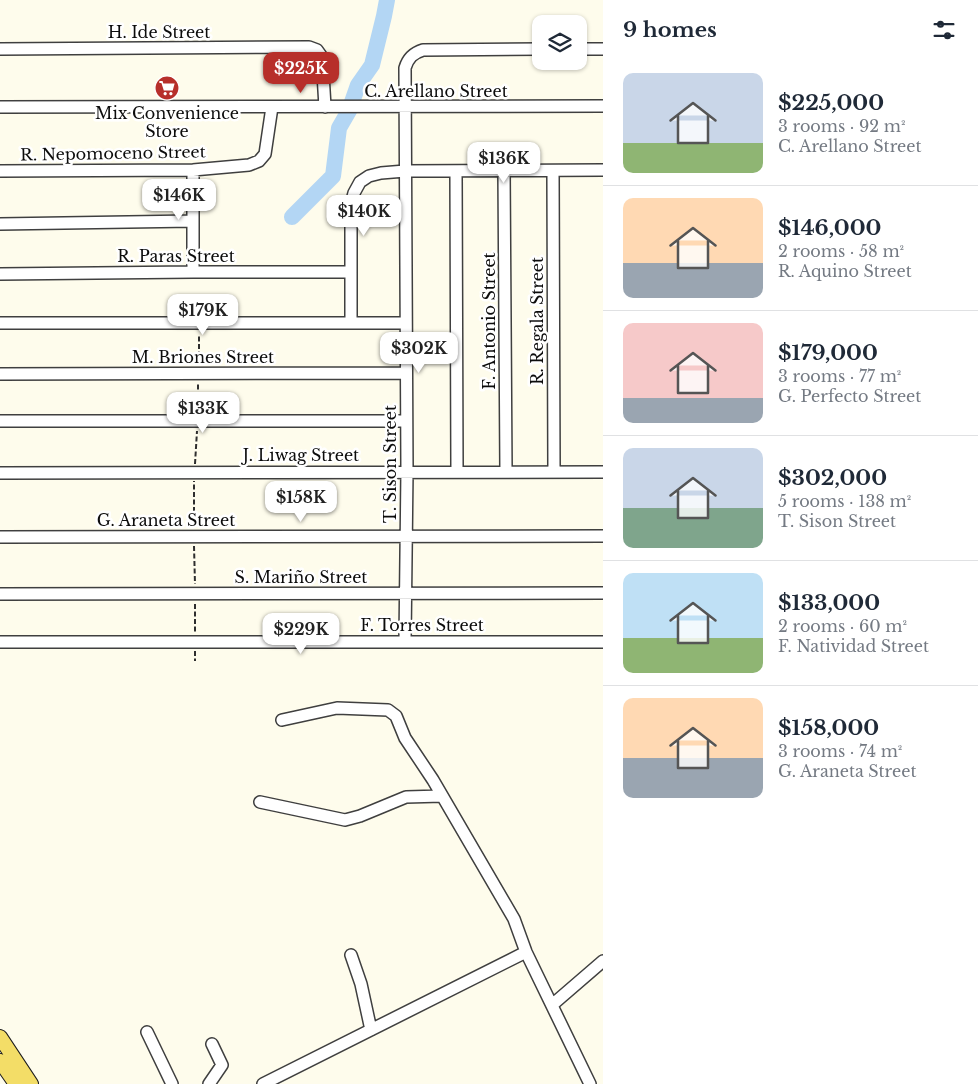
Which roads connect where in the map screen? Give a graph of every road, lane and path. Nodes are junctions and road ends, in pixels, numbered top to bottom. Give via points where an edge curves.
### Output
1 (603, 48) edge
2 (0, 49) edge
3 (532, 49) edge
4 (587, 49) edge
5 (405, 106) junction
6 (603, 106) edge
7 (0, 107) edge
8 (272, 107) junction
9 (325, 107) junction
10 (193, 170) junction
11 (603, 170) edge
12 (0, 171) edge
13 (405, 171) junction
14 (456, 171) junction
15 (504, 171) junction
16 (553, 171) junction
17 (192, 221) junction
18 (0, 224) edge
19 (193, 272) junction
20 (351, 272) junction
21 (0, 274) edge
22 (351, 322) junction
23 (0, 323) edge
24 (406, 323) junction
25 (406, 373) junction
26 (0, 374) edge
27 (0, 421) edge
28 (406, 421) junction
29 (407, 471) junction
30 (457, 471) junction
31 (506, 471) junction
32 (554, 471) junction
33 (603, 472) edge
34 (0, 473) edge
35 (0, 536) edge
36 (407, 536) junction
37 (603, 536) edge
38 (603, 592) edge
39 (406, 593) junction
40 (0, 594) edge
41 (0, 642) edge
42 (405, 642) junction
43 (603, 642) edge
44 (282, 720) dead end
45 (442, 796) junction
46 (260, 802) dead end
47 (526, 952) junction
48 (351, 955) dead end
49 (603, 961) edge
50 (552, 1005) junction
51 (371, 1030) junction
52 (147, 1032) dead end
53 (0, 1037) edge
54 (212, 1044) dead end
55 (0, 1061) edge
56 (16, 1084) edge
57 (31, 1084) edge
58 (172, 1084) edge
59 (209, 1084) edge
60 (263, 1084) edge
61 (590, 1084) edge

1 - 4 street
2 - 9 street, H. Ide Street via 309,47 322,57
3 - 5 street, T. Sison Street via 414,52 405,68
5 - 6 street, C. Arellano Street
5 - 9 street, C. Arellano Street
5 - 13 street, T. Sison Street
7 - 8 street, C. Arellano Street
8 - 9 street, C. Arellano Street
8 - 10 street, R. Nepomoceno Street via 265,154 259,160 249,165
10 - 12 street, R. Nepomoceno Street
10 - 17 street
11 - 16 street
13 - 14 street
13 - 20 street via 381,173 360,182 351,204
13 - 24 street, T. Sison Street
14 - 15 street
14 - 30 street
15 - 16 street
15 - 31 street, F. Antonio Street
16 - 32 street, R. Regala Street
17 - 18 street
17 - 19 street
19 - 20 street, R. Paras Street
19 - 21 street, R. Paras Street
20 - 22 street
22 - 23 street
22 - 24 street
24 - 25 street, T. Sison Street
25 - 26 street, M. Briones Street
25 - 28 street, T. Sison Street
27 - 28 street
28 - 29 street, T. Sison Street
29 - 30 street, J. Liwag Street
29 - 34 street, J. Liwag Street
29 - 36 street, T. Sison Street
30 - 31 street, J. Liwag Street
31 - 32 street, J. Liwag Street
32 - 33 street, J. Liwag Street
35 - 36 street, G. Araneta Street
36 - 37 street, G. Araneta Street
36 - 39 street, T. Sison Street
38 - 39 street, S. Mariño Street
39 - 40 street, S. Mariño Street
39 - 42 street, T. Sison Street
41 - 42 street, F. Torres Street
42 - 43 street, F. Torres Street
44 - 45 street via 337,708 388,710 396,716 405,738
45 - 46 street via 406,797 345,820
45 - 47 street via 514,919
47 - 50 street
47 - 51 street
48 - 51 street
49 - 50 street
50 - 61 street
51 - 60 street
52 - 58 street
53 - 57 main road
54 - 59 street via 222,1065
55 - 56 main road

